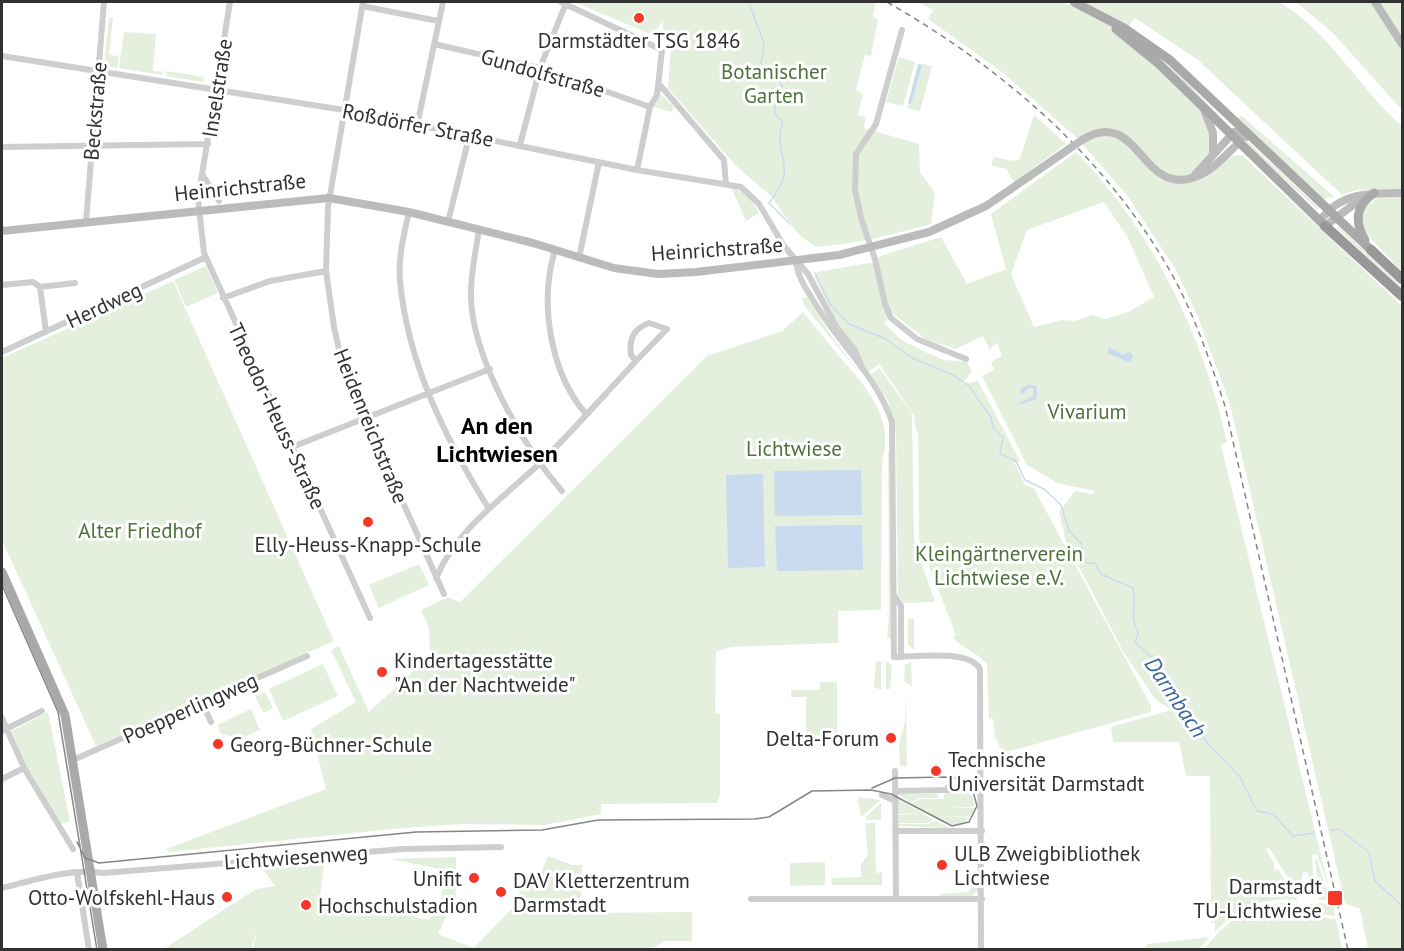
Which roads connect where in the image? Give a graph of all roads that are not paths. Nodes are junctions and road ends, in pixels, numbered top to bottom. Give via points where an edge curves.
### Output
1 (105, 2) edge
2 (230, 2) edge
3 (443, 2) edge
4 (564, 2) edge
5 (1074, 2) edge
6 (1375, 2) edge
7 (362, 4) edge
8 (1084, 7) junction
9 (438, 21) junction
10 (902, 30) dead end
11 (434, 44) junction
12 (1402, 44) edge
13 (2, 56) edge
14 (540, 68) junction
15 (99, 71) junction
16 (660, 85) junction
17 (216, 90) junction
18 (1200, 104) junction
19 (650, 107) junction
20 (344, 110) junction
21 (417, 126) junction
22 (1231, 135) junction
23 (1243, 136) junction
24 (469, 137) junction
25 (208, 144) junction
26 (92, 145) junction
27 (520, 146) junction
28 (2, 147) edge
29 (1212, 154) junction
30 (599, 162) junction
31 (637, 170) junction
32 (202, 174) junction
33 (1194, 176) junction
34 (726, 184) junction
35 (1374, 193) junction
36 (1402, 193) edge
37 (329, 198) junction
38 (219, 201) dead end
39 (199, 209) junction
40 (409, 212) junction
41 (1329, 218) junction
42 (86, 221) junction
43 (448, 222) junction
44 (479, 229) junction
45 (2, 231) edge
46 (872, 249) junction
47 (555, 250) junction
48 (1371, 250) junction
49 (206, 257) junction
50 (579, 258) junction
51 (795, 261) junction
52 (326, 271) junction
53 (1402, 279) edge
54 (75, 283) dead end
55 (2, 285) edge
56 (1402, 285) edge
57 (40, 287) junction
58 (1402, 296) edge
59 (223, 298) junction
60 (46, 332) junction
61 (2, 352) edge
62 (966, 359) dead end
63 (636, 361) junction
64 (490, 369) junction
65 (428, 392) junction
66 (586, 414) junction
67 (363, 418) junction
68 (292, 447) junction
69 (539, 463) junction
70 (562, 491) dead end
71 (489, 509) junction
72 (2, 572) edge
73 (436, 578) junction
74 (444, 594) dead end
75 (370, 618) dead end
76 (307, 656) dead end
77 (204, 707) dead end
78 (42, 711) dead end
79 (2, 718) edge
80 (211, 722) dead end
81 (4, 730) edge
82 (73, 760) junction
83 (24, 768) junction
84 (895, 771) dead end
85 (2, 779) edge
86 (948, 787) dead end
87 (895, 790) junction
88 (882, 795) dead end
89 (895, 801) junction
90 (895, 831) junction
91 (982, 831) junction
92 (501, 847) dead end
93 (73, 849) dead end
94 (92, 870) junction
95 (76, 872) junction
96 (2, 888) edge
97 (751, 899) dead end
98 (896, 899) junction
99 (982, 899) junction
100 (89, 950) edge
101 (103, 950) edge
102 (981, 950) edge

1 - 15 street, Beckstraße
2 - 17 street, Inselstraße
3 - 9 street
4 - 14 street
4 - 16 street via 662,50
5 - 8 main road
6 - 12 main road
7 - 9 street
7 - 20 street, Heidenreichstraße
8 - 18 main road via 1140,48
8 - 23 main road via 1124,28 1170,60
9 - 11 street
10 - 46 street via 876,124 858,151 854,173 860,214
11 - 14 street, Gundolfstraße
11 - 21 street
13 - 15 street, Roßdörfer Straße
14 - 19 street, Gundolfstraße
14 - 27 street
15 - 17 street, Roßdörfer Straße
15 - 26 street, Beckstraße
16 - 19 street
16 - 34 street via 724,160
17 - 20 street, Roßdörfer Straße
17 - 25 street, Inselstraße
18 - 22 main road
18 - 29 main road via 1213,133
19 - 31 street
20 - 21 street, Roßdörfer Straße
20 - 37 street, Heidenreichstraße
21 - 24 street, Roßdörfer Straße
22 - 23 main road
22 - 29 main road
23 - 33 main road via 1208,171
23 - 41 main road
23 - 41 main road
24 - 27 street, Roßdörfer Straße
24 - 43 street
25 - 26 street
25 - 32 street, Inselstraße
26 - 28 street
26 - 42 street, Beckstraße
27 - 30 street, Roßdörfer Straße
29 - 33 main road
30 - 31 street, Roßdörfer Straße
30 - 50 street
31 - 34 street, Roßdörfer Straße
32 - 38 street
32 - 39 street, Inselstraße
33 - 46 main road, Heinrichstraße, bridge via 1176,179 1160,174 1116,132 1101,131 976,211 942,227
34 - 51 street, Roßdörfer Straße via 741,187 752,195
35 - 36 main road
35 - 41 main road via 1356,194
35 - 48 main road via 1363,203 1358,217 1359,229
37 - 39 main road, Heinrichstraße
37 - 40 main road, Heinrichstraße
37 - 52 street, Heidenreichstraße
39 - 42 main road, Heinrichstraße
39 - 49 street, Theodor-Heuss-Straße
40 - 43 main road, Heinrichstraße
40 - 65 street via 400,278 405,313
41 - 48 main road
41 - 56 main road
41 - 58 highway
42 - 45 main road, Heinrichstraße
43 - 44 main road, Heinrichstraße
44 - 47 main road, Heinrichstraße
44 - 64 street via 471,300
46 - 51 main road, Heinrichstraße
46 - 62 street via 885,304 895,323 917,339
47 - 50 main road, Heinrichstraße
47 - 66 street via 547,295 553,340 564,375
48 - 53 highway
49 - 59 street, Theodor-Heuss-Straße
49 - 60 street, Herdweg
50 - 51 main road, Heinrichstraße via 658,274
51 - 91 street, Roßdörfer Straße via 808,274 837,328 855,350 892,422 898,657 962,657 979,666
52 - 59 street via 270,281
52 - 67 street, Heidenreichstraße via 344,371
54 - 57 street
55 - 57 street via 33,282
57 - 60 street
59 - 68 street, Theodor-Heuss-Straße
60 - 61 street, Herdweg
63 - 63 street via 641,356 667,329 649,323 639,327 630,346
63 - 66 street
64 - 65 street
64 - 69 street
65 - 67 street
65 - 71 street via 451,446
66 - 69 street
67 - 68 street
67 - 73 street, Heidenreichstraße
68 - 75 street, Theodor-Heuss-Straße
69 - 70 street
69 - 71 street
71 - 73 street via 460,538
72 - 82 main road via 60,700
73 - 74 street, Heidenreichstraße
76 - 82 street, Poepperlingweg
77 - 80 street
78 - 81 street
79 - 81 street
81 - 83 street
82 - 94 main road
83 - 85 street
83 - 93 street
84 - 87 street
86 - 87 street
87 - 89 street
88 - 89 street
89 - 90 street
90 - 91 street
90 - 98 street
91 - 99 street
92 - 94 street, Lichtwiesenweg via 404,849 103,873
94 - 95 street, Lichtwiesenweg
94 - 101 main road
95 - 96 street, Lichtwiesenweg
95 - 100 street
97 - 98 street
98 - 99 street
99 - 102 street

